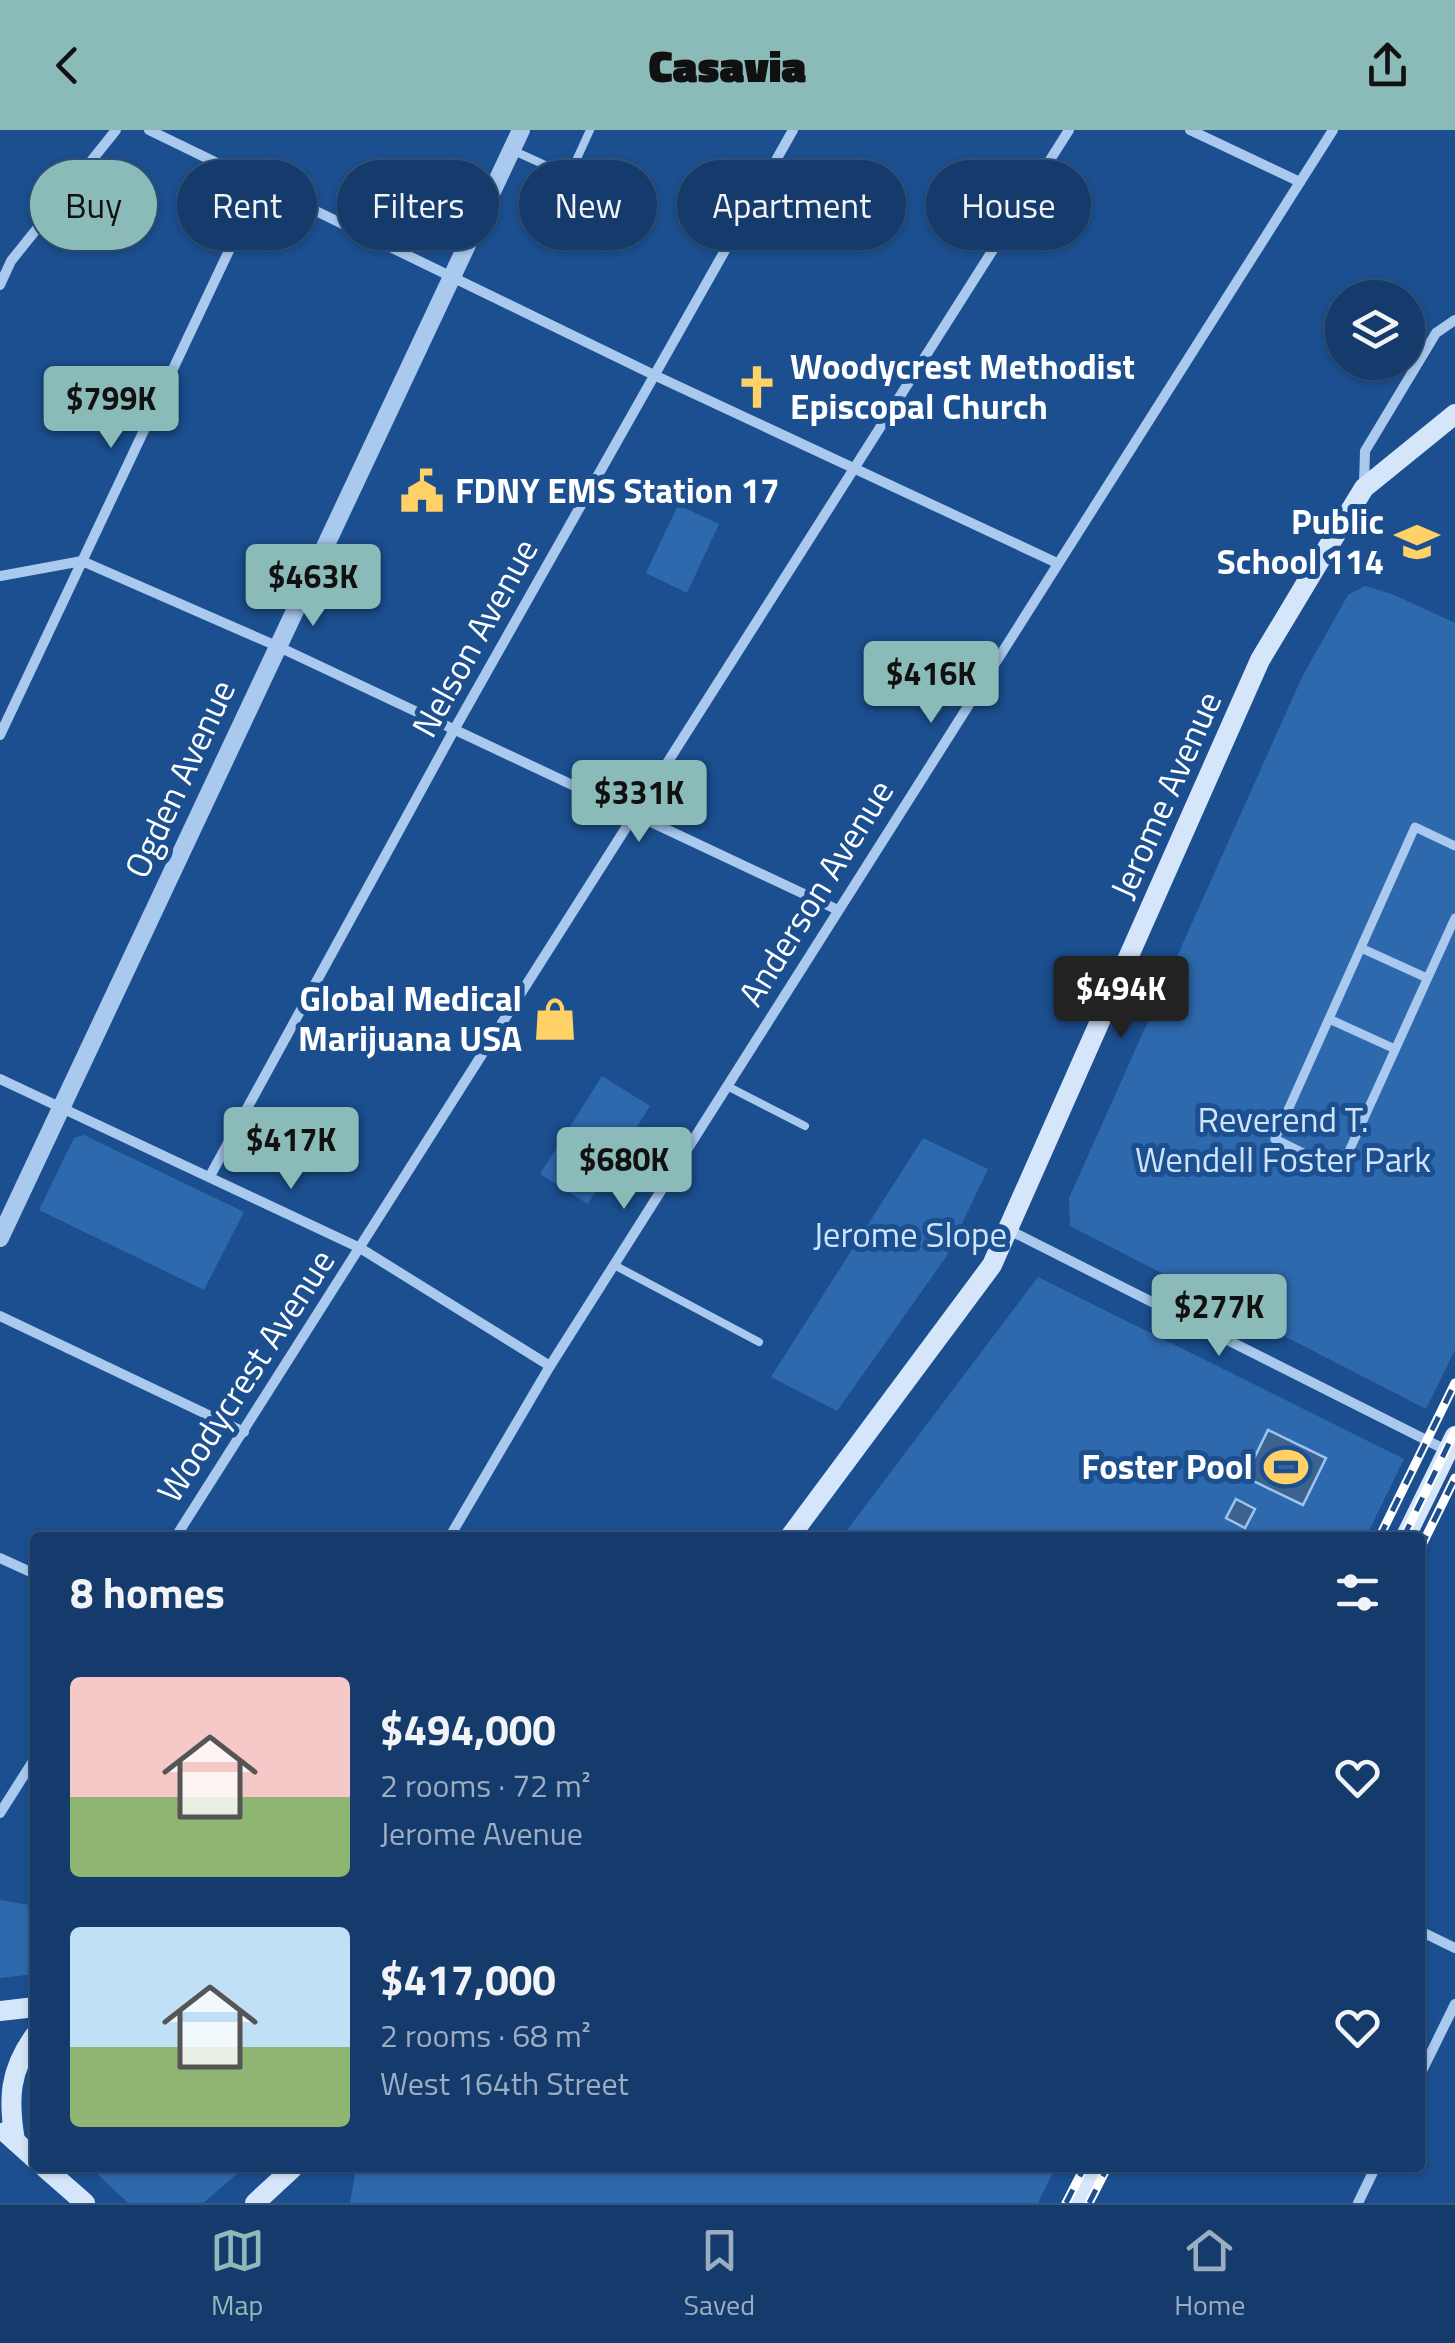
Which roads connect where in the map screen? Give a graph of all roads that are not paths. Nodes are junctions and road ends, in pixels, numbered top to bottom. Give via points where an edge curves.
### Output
1 (116, 130) edge
2 (149, 130) edge
3 (521, 130) edge
4 (590, 130) edge
5 (792, 130) edge
6 (1069, 130) edge
7 (1190, 130) edge
8 (1333, 130) edge
9 (512, 150) junction
10 (210, 160) edge
11 (499, 178) edge
12 (1300, 182) junction
13 (317, 212) edge
14 (229, 250) edge
15 (465, 250) edge
16 (0, 253) edge
17 (11, 261) junction
18 (452, 277) junction
19 (0, 285) edge
20 (1455, 320) edge
21 (654, 374) junction
22 (1455, 414) edge
23 (854, 469) junction
24 (1364, 488) junction
25 (82, 561) junction
26 (1057, 563) junction
27 (0, 576) edge
28 (278, 647) junction
29 (454, 730) junction
30 (0, 735) edge
31 (634, 815) junction
32 (1455, 846) edge
33 (838, 910) junction
34 (1455, 918) edge
35 (1361, 948) junction
36 (1428, 978) junction
37 (1329, 1019) junction
38 (1395, 1049) junction
39 (0, 1079) edge
40 (727, 1086) junction
41 (61, 1108) junction
42 (805, 1126) dead end
43 (210, 1176) junction
44 (1009, 1230) junction
45 (0, 1238) edge
46 (360, 1248) junction
47 (614, 1265) junction
48 (0, 1316) edge
49 (758, 1342) dead end
50 (550, 1366) junction
51 (244, 1432) junction
52 (1453, 1447) edge
53 (180, 1532) edge
54 (453, 1532) edge
55 (792, 1532) edge
56 (1408, 1532) edge
57 (0, 1558) edge
58 (30, 1572) edge
59 (30, 1766) edge
60 (0, 1813) edge
61 (1425, 1933) edge
62 (1455, 1948) edge
63 (1455, 2004) edge
64 (30, 2007) edge
65 (0, 2011) edge
66 (30, 2042) edge
67 (1425, 2065) edge
68 (8, 2134) edge
69 (30, 2154) edge
70 (50, 2172) edge
71 (289, 2172) edge
72 (1093, 2172) edge
73 (1373, 2172) edge
74 (85, 2203) edge
75 (255, 2203) edge
76 (1078, 2203) edge
77 (1358, 2203) edge

1 - 17 street
2 - 10 street
3 - 9 street, Ogden Avenue
4 - 9 lane via 569,176
5 - 21 street, Nelson Avenue
6 - 23 street, Woodycrest Avenue
7 - 12 street
8 - 12 street, Anderson Avenue
9 - 11 street, Ogden Avenue
12 - 26 street, Anderson Avenue
13 - 18 street
14 - 25 street
15 - 18 street, Ogden Avenue
16 - 17 lane
17 - 19 street
18 - 21 street
18 - 28 street, Ogden Avenue
20 - 24 street via 1436,333 1364,451
21 - 23 street
21 - 29 street, Nelson Avenue
22 - 24 main road, Jerome Avenue
23 - 26 street
23 - 31 street, Woodycrest Avenue
24 - 44 main road, Jerome Avenue via 1260,660
25 - 27 street
25 - 28 street
25 - 30 street
26 - 33 street, Anderson Avenue
28 - 29 street
28 - 41 street, Ogden Avenue
29 - 31 street
29 - 43 street, Nelson Avenue
31 - 33 street
31 - 46 street, Woodycrest Avenue
32 - 35 street via 1416,827
33 - 40 street, Anderson Avenue
34 - 36 street
35 - 36 street
35 - 37 street
36 - 38 street
37 - 38 street
37 - 38 street via 1275,1139 1340,1170
39 - 41 street
40 - 42 lane
40 - 47 street, Anderson Avenue
41 - 43 street
41 - 45 street, Ogden Avenue
43 - 46 street
44 - 52 street
44 - 55 main road, Jerome Avenue via 992,1265
46 - 50 street
46 - 51 street, Woodycrest Avenue
47 - 49 lane
47 - 50 street, Anderson Avenue
48 - 51 street
50 - 54 street, Anderson Avenue
51 - 53 street, Woodycrest Avenue
52 - 56 main road
57 - 58 street
59 - 60 street
61 - 62 street
63 - 67 street
64 - 65 main road
66 - 68 main road via 12,2080
68 - 69 main road
70 - 74 main road
71 - 75 main road
72 - 76 main road
73 - 77 street

